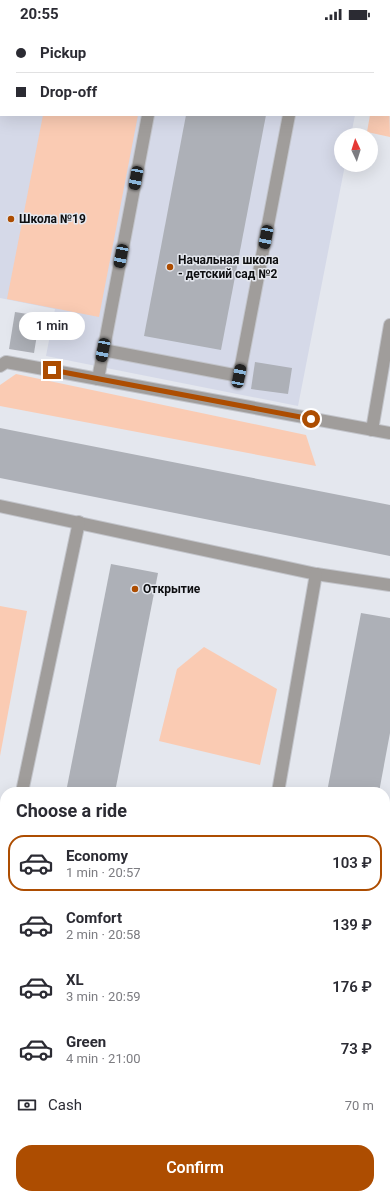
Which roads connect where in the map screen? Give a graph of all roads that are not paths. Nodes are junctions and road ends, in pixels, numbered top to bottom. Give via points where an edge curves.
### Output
1 (148, 116) edge
2 (289, 116) edge
3 (390, 325) edge
4 (103, 350) junction
5 (0, 366) edge
6 (98, 379) junction
7 (372, 430) junction
8 (390, 433) edge
9 (0, 506) edge
10 (80, 522) junction
11 (316, 574) junction
12 (390, 585) edge
13 (23, 787) edge
14 (279, 787) edge

1 - 4 lane
2 - 4 lane via 239,376
3 - 7 lane
4 - 6 lane
5 - 6 lane via 6,362
6 - 7 lane
7 - 8 lane
9 - 10 lane
10 - 11 lane
10 - 13 lane
11 - 12 lane
11 - 14 lane

